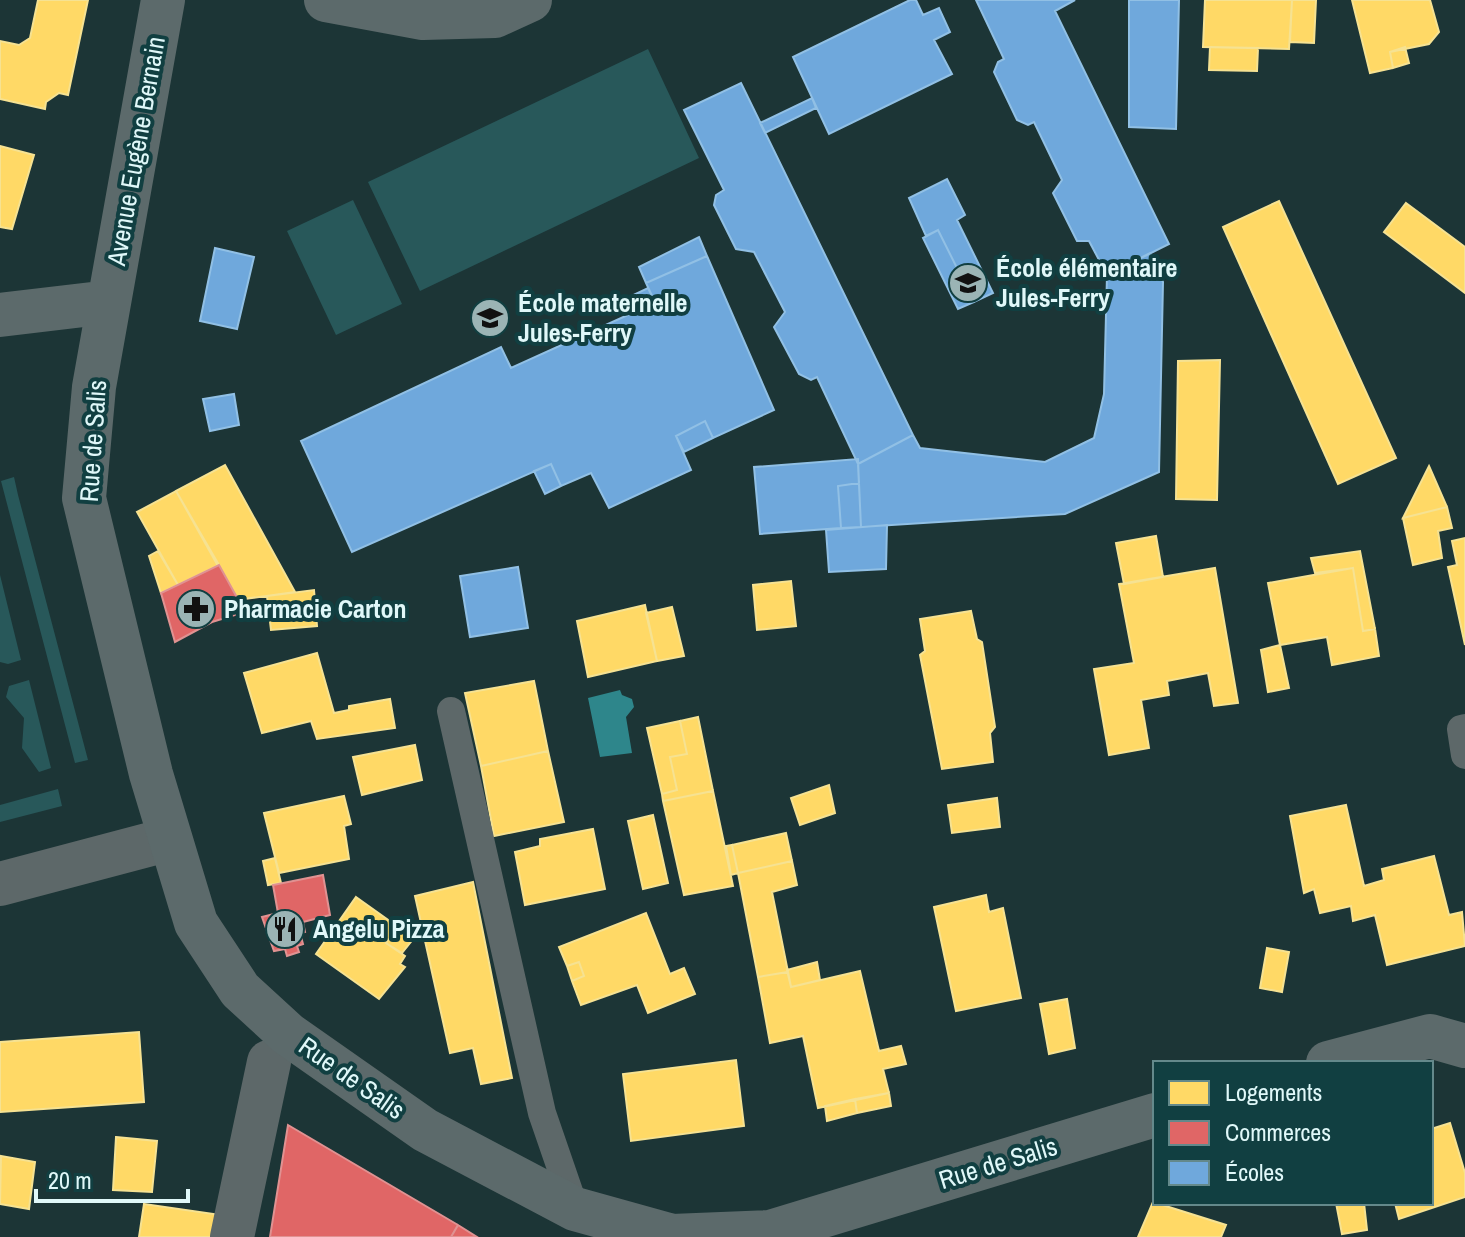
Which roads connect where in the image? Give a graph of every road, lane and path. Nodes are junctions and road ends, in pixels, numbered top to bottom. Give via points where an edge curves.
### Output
1 (163, 0) edge
2 (326, 0) edge
3 (530, 0) edge
4 (109, 302) junction
5 (0, 315) edge
6 (451, 711) dead end
7 (1465, 728) edge
8 (1465, 755) edge
9 (170, 839) junction
10 (0, 884) edge
11 (1465, 1046) edge
12 (1336, 1061) edge
13 (269, 1062) dead end
14 (1153, 1116) edge
15 (575, 1209) junction
16 (232, 1237) edge

1 - 4 street, Avenue Eugène Bernain
2 - 3 street via 423,18 495,16
4 - 5 street
4 - 9 street, Rue de Salis via 84,498
6 - 15 lane via 542,1113
7 - 8 lane
9 - 10 street
9 - 15 street, Rue de Salis via 196,923 240,990 279,1025 425,1130
11 - 12 street via 1430,1036
13 - 16 street
14 - 15 street, Rue de Salis via 770,1232 672,1236

